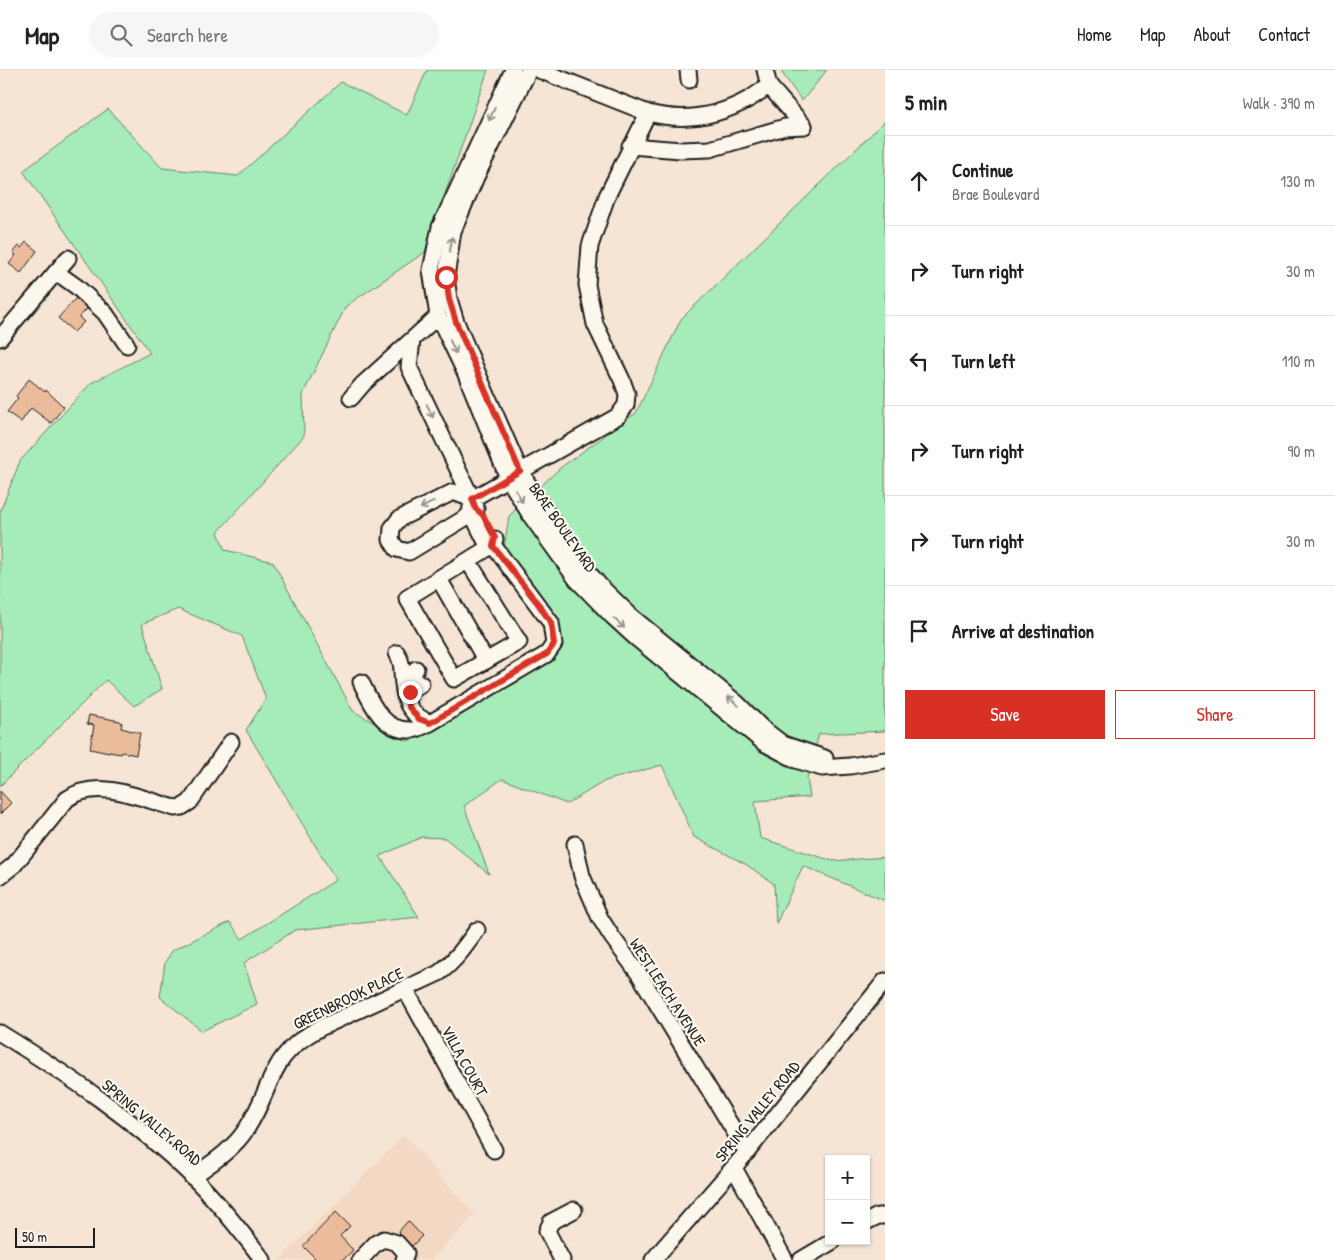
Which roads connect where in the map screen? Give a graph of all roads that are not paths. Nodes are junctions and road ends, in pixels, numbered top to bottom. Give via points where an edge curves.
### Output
1 (513, 70) edge
2 (528, 70) edge
3 (539, 70) edge
4 (765, 70) edge
5 (574, 77) edge
6 (769, 86) junction
7 (648, 113) junction
8 (630, 146) junction
9 (68, 258) dead end
10 (56, 272) junction
11 (438, 316) junction
12 (0, 338) edge
13 (412, 340) junction
14 (127, 345) dead end
15 (388, 363) junction
16 (409, 367) junction
17 (351, 398) dead end
18 (514, 475) junction
19 (474, 504) junction
20 (493, 546) junction
21 (468, 561) junction
22 (439, 579) junction
23 (397, 654) dead end
24 (486, 661) junction
25 (416, 669) dead end
26 (361, 682) dead end
27 (421, 684) dead end
28 (408, 706) junction
29 (430, 723) junction
30 (231, 742) dead end
31 (885, 760) edge
32 (575, 844) dead end
33 (0, 876) edge
34 (477, 930) dead end
35 (885, 982) edge
36 (405, 989) junction
37 (0, 1033) edge
38 (494, 1150) dead end
39 (747, 1152) junction
40 (734, 1168) junction
41 (192, 1177) junction
42 (574, 1210) dead end
43 (885, 1216) edge
44 (870, 1220) edge
45 (826, 1245) edge
46 (263, 1260) edge
47 (360, 1260) edge
48 (404, 1260) edge
49 (562, 1260) edge
50 (652, 1260) edge
51 (785, 1260) edge
52 (801, 1260) edge

1 -> 11 street, BRAE BOULEVARD via 440,227 431,270
18 -> 2 street, BRAE BOULEVARD via 456,322 446,277 453,231
3 - 5 street
4 - 6 street
5 - 7 street
6 - 7 street via 742,102 700,117
6 - 8 street via 804,126 785,127 710,149
7 - 8 street
8 - 18 street via 597,222 590,246 587,285 595,324 622,380 627,394 626,405 618,416
9 - 10 street
10 - 12 street
10 - 14 street via 105,313
11 - 13 street
11 -> 18 street, BRAE BOULEVARD
13 - 15 street
13 - 16 street
15 - 16 street
15 - 17 street
16 -> 19 street
18 - 19 street
18 - 31 street, BRAE BOULEVARD via 531,516 577,580 636,638 764,743 796,760 822,768
19 -> 19 street via 453,492 399,519 392,528 391,540 397,549 409,552 470,515
19 - 20 street via 495,538
20 - 21 street
20 - 29 street via 551,623 554,644 547,654
21 - 22 street
21 - 24 street via 519,642
22 - 24 street
22 - 24 street via 407,598 454,679
23 - 28 street via 403,670 402,683
25 - 28 street via 405,684
26 - 29 street via 372,706 383,720 400,729 413,730
27 - 28 street via 410,692
28 - 29 street via 419,719
30 - 33 street via 190,802 182,808 111,790 96,789 75,794 14,865
32 - 39 street, WEST LEACH AVENUE via 582,876 600,918 639,974
34 - 36 street, GREENBROOK PLACE via 462,952 439,973
35 - 39 street, SPRING VALLEY ROAD
36 - 38 street, VILLA COURT
36 - 41 street, GREENBROOK PLACE via 320,1028 290,1048 271,1075 247,1128 223,1154
37 - 41 street, SPRING VALLEY ROAD via 119,1113
39 - 40 street, SPRING VALLEY ROAD
40 - 50 street, SPRING VALLEY ROAD
40 - 51 street
41 - 46 street, SPRING VALLEY ROAD
42 - 49 street via 551,1222 547,1231
43 - 44 street
45 - 52 street
47 - 48 street via 384,1239 398,1243 406,1253

